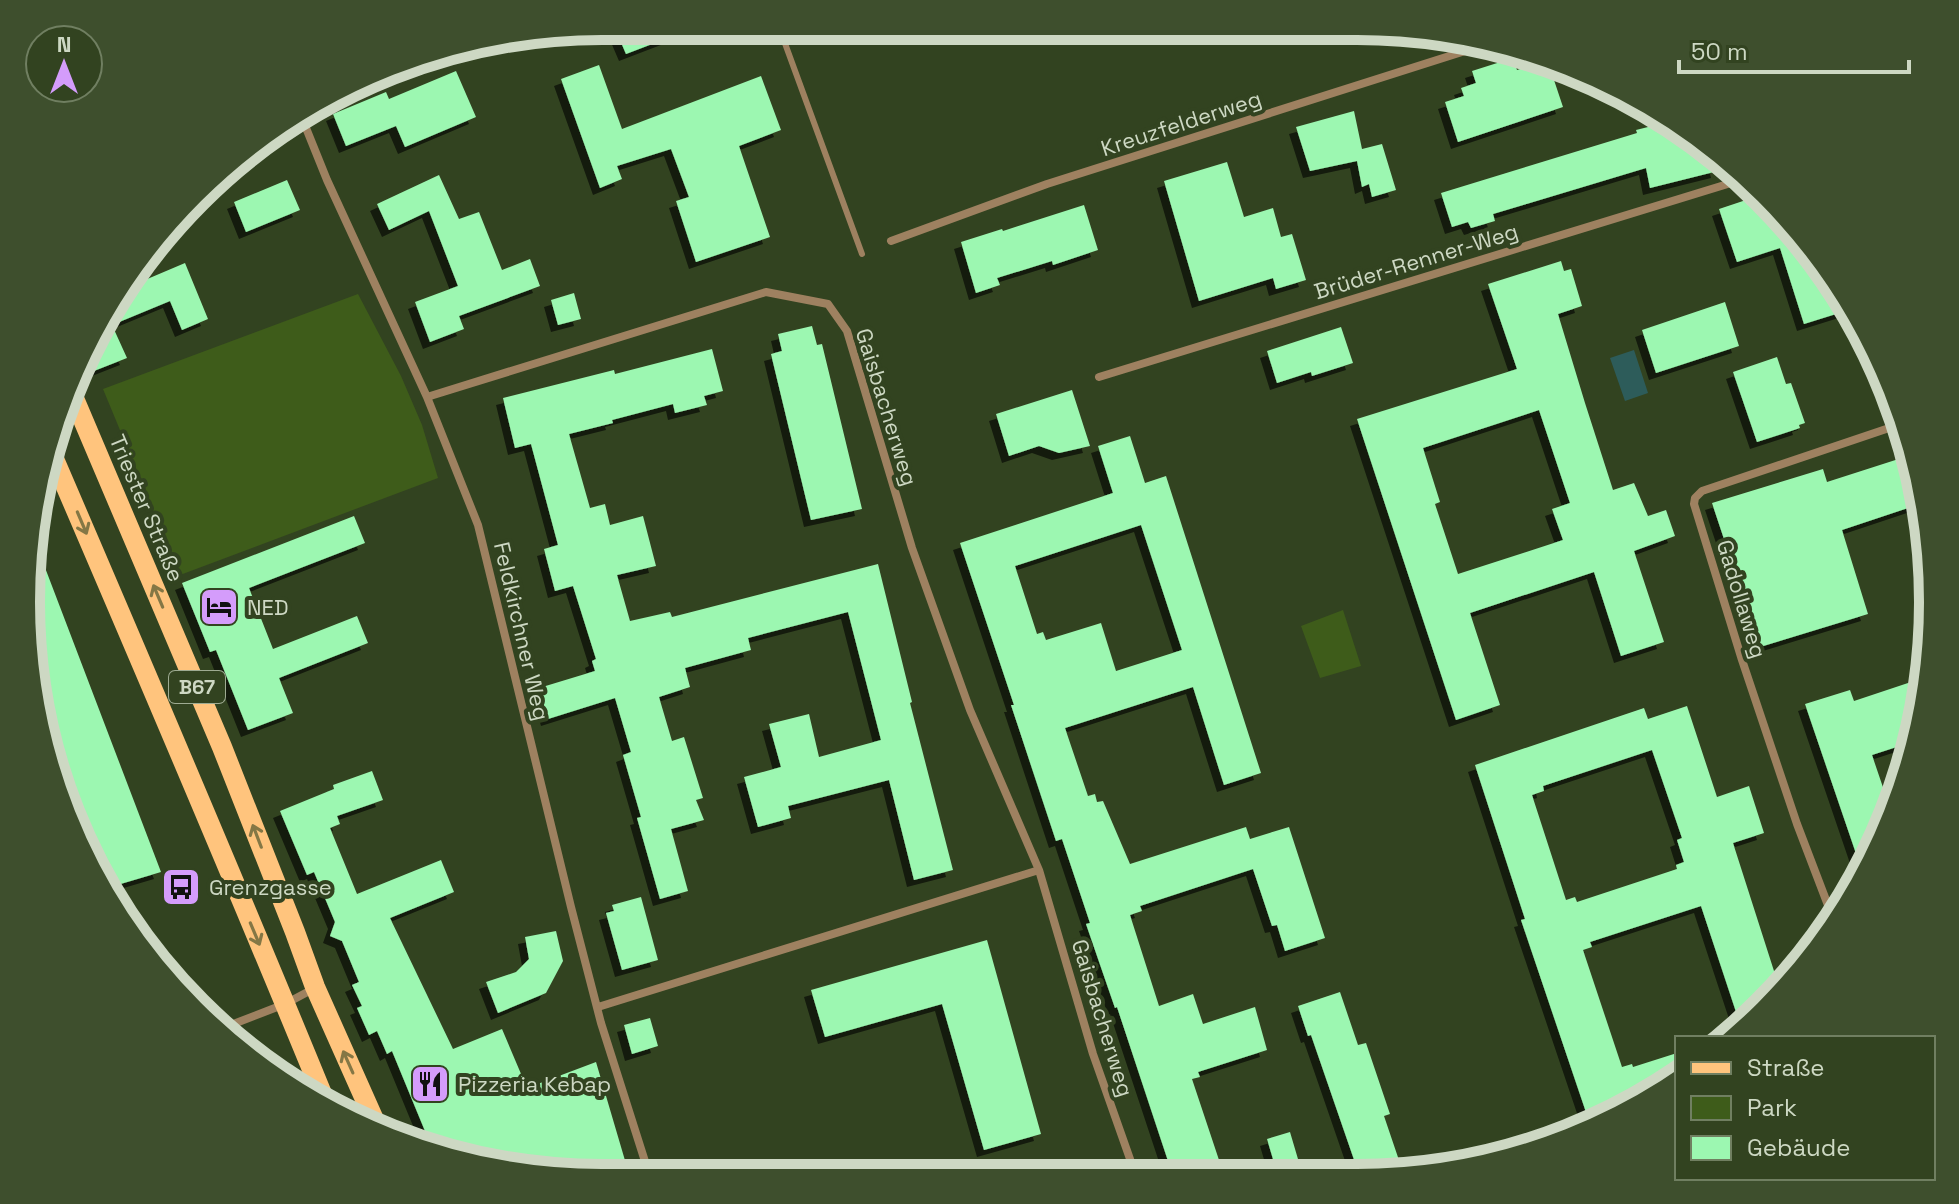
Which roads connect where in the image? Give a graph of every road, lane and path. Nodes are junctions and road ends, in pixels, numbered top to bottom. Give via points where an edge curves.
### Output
1 (784, 40) edge
2 (1466, 51) edge
3 (305, 125) edge
4 (1732, 183) edge
5 (891, 241) dead end
6 (862, 254) dead end
7 (1099, 377) dead end
8 (427, 397) junction
9 (76, 404) edge
10 (1891, 427) edge
11 (57, 466) edge
12 (1039, 870) junction
13 (1829, 907) edge
14 (315, 987) junction
15 (285, 1004) junction
16 (598, 1007) junction
17 (231, 1025) edge
18 (320, 1088) edge
19 (372, 1114) edge
20 (646, 1164) edge
21 (1132, 1164) edge

1 - 6 lane
2 - 5 street, Kreuzfelderweg via 1047,184
3 - 8 street, Feldkirchner Weg
4 - 7 street, Brüder-Renner-Weg
8 - 12 street, Gaisbacherweg via 766,292 828,304 847,331 912,548 970,710
8 - 16 street, Feldkirchner Weg via 478,525
14 -> 9 main road, Triester Straße / B67 via 222,747
10 - 13 street, Gadollaweg via 1702,491 1694,504
11 -> 15 main road, B67
12 - 16 street
12 - 21 street, Gaisbacherweg
14 - 15 street
19 -> 14 main road, Triester Straße / B67
15 - 17 street
15 - 18 main road, B67
16 - 20 street, Feldkirchner Weg

